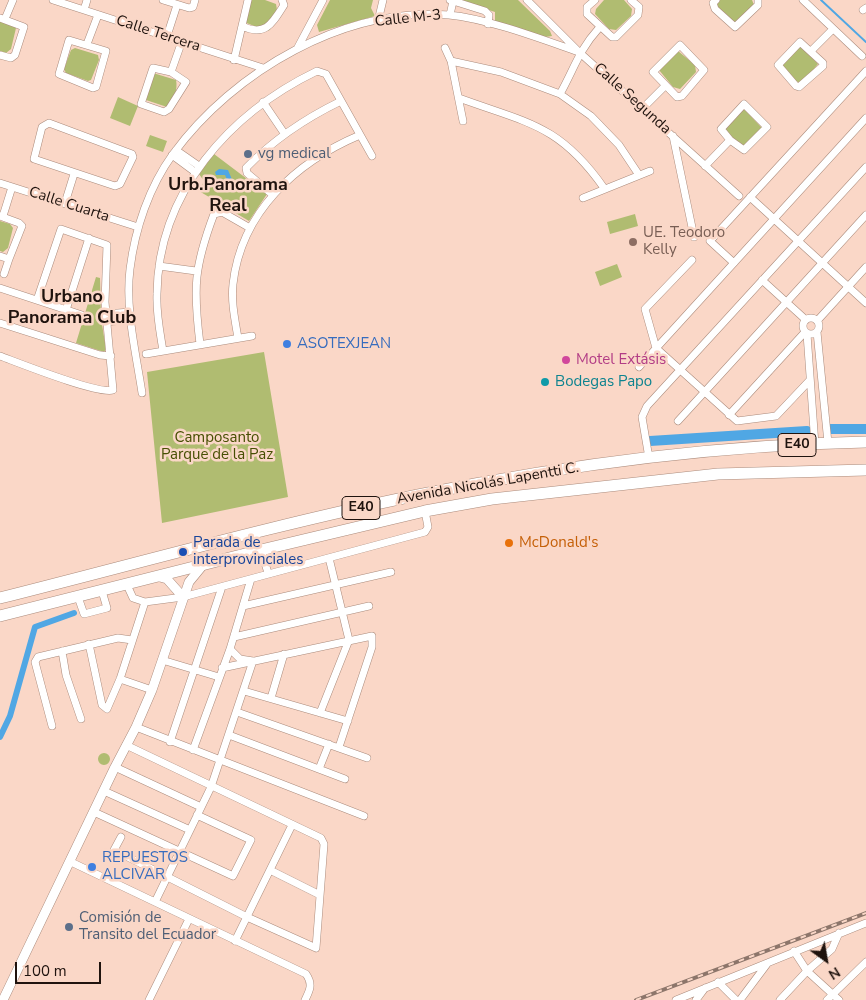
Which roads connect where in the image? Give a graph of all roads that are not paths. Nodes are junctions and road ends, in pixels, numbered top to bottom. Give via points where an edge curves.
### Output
1 (13, 0) edge
2 (52, 0) edge
3 (87, 0) edge
4 (163, 0) edge
5 (196, 0) edge
6 (248, 0) edge
7 (282, 0) edge
8 (323, 0) edge
9 (383, 0) edge
10 (452, 0) edge
11 (526, 0) edge
12 (595, 0) edge
13 (631, 0) edge
14 (716, 0) edge
15 (758, 0) edge
16 (802, 0) edge
17 (177, 5) junction
18 (84, 10) junction
19 (98, 15) junction
20 (450, 15) junction
21 (2, 18) edge
22 (378, 20) junction
23 (488, 24) junction
24 (242, 26) junction
25 (600, 28) junction
26 (833, 29) junction
27 (167, 36) junction
28 (182, 41) junction
29 (87, 44) junction
30 (445, 48) dead end
31 (296, 49) junction
32 (812, 50) junction
33 (579, 52) junction
34 (0, 55) edge
35 (862, 56) dead end
36 (234, 60) junction
37 (451, 61) junction
38 (263, 68) junction
39 (866, 71) edge
40 (171, 72) junction
41 (665, 86) junction
42 (560, 94) junction
43 (459, 98) junction
44 (341, 101) junction
45 (263, 102) junction
46 (643, 108) junction
47 (866, 118) edge
48 (463, 121) dead end
49 (284, 133) junction
50 (360, 135) junction
51 (673, 135) junction
52 (730, 140) junction
53 (174, 152) junction
54 (372, 156) dead end
55 (706, 166) junction
56 (866, 166) edge
57 (197, 169) junction
58 (650, 171) dead end
59 (74, 174) junction
60 (639, 175) junction
61 (0, 183) edge
62 (12, 187) junction
63 (604, 188) junction
64 (273, 194) junction
65 (739, 196) dead end
66 (750, 197) junction
67 (583, 198) dead end
68 (65, 203) junction
69 (866, 215) edge
70 (1, 216) edge
71 (774, 219) junction
72 (138, 227) junction
73 (250, 228) junction
74 (694, 237) dead end
75 (89, 238) junction
76 (798, 241) junction
77 (0, 256) edge
78 (9, 259) junction
79 (692, 260) dead end
80 (734, 263) junction
81 (822, 263) junction
82 (159, 266) junction
83 (866, 267) edge
84 (196, 271) junction
85 (4, 274) dead end
86 (762, 280) junction
87 (848, 286) junction
88 (0, 288) edge
89 (37, 300) junction
90 (787, 302) junction
91 (866, 303) edge
92 (66, 310) junction
93 (106, 314) junction
94 (82, 315) dead end
95 (131, 315) junction
96 (806, 320) junction
97 (817, 321) junction
98 (108, 322) junction
99 (0, 323) edge
100 (817, 332) junction
101 (806, 333) junction
102 (252, 336) dead end
103 (238, 338) junction
104 (200, 344) junction
105 (656, 348) junction
106 (163, 351) junction
107 (146, 354) dead end
108 (0, 356) edge
109 (111, 356) junction
110 (639, 367) dead end
111 (680, 370) junction
112 (810, 380) junction
113 (704, 392) junction
114 (142, 393) dead end
115 (729, 415) junction
116 (678, 421) dead end
117 (866, 442) edge
118 (828, 443) junction
119 (815, 444) junction
120 (649, 458) junction
121 (866, 470) edge
122 (769, 472) junction
123 (866, 476) edge
124 (426, 511) junction
125 (261, 550) junction
126 (329, 558) junction
127 (203, 565) junction
128 (391, 572) dead end
129 (268, 573) junction
130 (160, 577) junction
131 (251, 579) junction
132 (127, 585) junction
133 (336, 586) junction
134 (222, 587) junction
135 (102, 591) junction
136 (78, 597) junction
137 (184, 597) junction
138 (0, 598) edge
139 (145, 602) junction
140 (244, 606) junction
141 (369, 606) dead end
142 (342, 611) junction
143 (0, 616) edge
144 (234, 637) junction
145 (132, 640) junction
146 (349, 640) junction
147 (89, 644) junction
148 (230, 649) junction
149 (62, 651) junction
150 (284, 654) junction
151 (162, 660) junction
152 (253, 661) junction
153 (222, 668) junction
154 (195, 670) junction
155 (219, 677) junction
156 (120, 679) junction
157 (152, 690) junction
158 (244, 691) junction
159 (271, 698) junction
160 (237, 712) junction
161 (320, 713) junction
162 (81, 719) dead end
163 (348, 721) junction
164 (52, 726) dead end
165 (136, 728) junction
166 (229, 735) junction
167 (170, 742) junction
168 (329, 744) junction
169 (126, 745) junction
170 (339, 747) junction
171 (193, 750) junction
172 (367, 758) dead end
173 (218, 760) junction
174 (115, 767) junction
175 (319, 769) junction
176 (345, 779) dead end
177 (210, 787) junction
178 (104, 791) junction
179 (201, 807) junction
180 (94, 812) junction
181 (197, 815) junction
182 (364, 816) dead end
183 (292, 825) junction
184 (190, 830) junction
185 (121, 837) dead end
186 (179, 853) junction
187 (70, 862) junction
188 (270, 870) junction
189 (168, 876) junction
190 (320, 895) junction
191 (155, 902) junction
192 (247, 917) junction
193 (189, 919) junction
194 (866, 923) edge
195 (839, 933) junction
196 (235, 941) junction
197 (794, 951) junction
198 (768, 962) junction
199 (866, 962) edge
200 (807, 971) junction
201 (718, 982) junction
202 (706, 987) junction
203 (830, 997) edge
204 (3, 1000) edge
205 (149, 1000) edge
206 (305, 1000) edge
207 (676, 1000) edge
208 (696, 1000) edge
209 (738, 1000) edge
210 (780, 1000) edge
211 (839, 1000) edge

1 - 21 street
2 - 18 street, Calle Tercera
3 - 18 street
4 - 17 street
5 - 17 street via 193,7
6 - 24 street
7 - 24 street via 284,5 276,18 260,31 253,32
8 - 31 street
9 - 22 street
10 - 20 street
10 - 23 street via 485,11 489,15
11 - 33 street, Calle Segunda
12 - 25 street via 586,11
13 - 25 street via 640,11 616,37 609,36
14 - 15 street via 713,3 715,9 736,27 758,5
16 - 26 street
17 - 27 street
18 - 19 street, Calle Tercera
19 - 27 street, Calle Tercera
19 - 29 street
20 - 22 street, Calle M-3
20 - 23 street, Calle M-3
21 - 34 street via 24,27 15,55 11,58
22 - 31 street, Calle M-3
23 - 33 street, Calle M-3
24 - 36 street
25 - 33 street
26 - 32 street
26 - 35 street
27 - 28 street, Calle Tercera
28 - 36 street, Calle Tercera
28 - 40 street
29 - 29 street via 69,40 59,71 61,76 93,88 98,85 107,54
30 - 37 street
31 - 38 street, Calle M-3
32 - 32 street via 822,60 823,66 802,86 796,86 778,62 800,42
33 - 42 street
33 - 46 street, Calle Segunda
36 - 38 street, Calle Tercera
37 - 42 street via 501,72
37 - 43 street
38 - 53 street, Calle M-3 via 236,87 199,122
39 - 66 street
40 - 40 street via 157,68 151,71 140,100 143,106 164,112 169,109 186,82
41 - 41 street via 654,70 677,46 682,46 704,73 682,96 677,97
41 - 46 street
42 - 60 street via 592,116 635,165
43 - 48 street
43 - 63 street via 553,134 578,156
44 - 45 street via 326,74 317,71
44 - 49 street
44 - 50 street
45 - 49 street
45 - 57 street via 218,143
46 - 51 street, Calle Segunda
47 - 71 street
49 - 64 street via 246,168 247,173
50 - 54 street
50 - 64 street via 314,158
51 - 55 street, Calle Segunda
51 - 74 street
52 - 52 street via 721,129 744,104 767,127 747,150 741,150
52 - 55 street
53 - 57 street
53 - 72 street, Calle M-3 via 151,193
55 - 65 street, Calle Segunda
56 - 76 street
57 - 82 street via 175,210
58 - 60 street
59 - 59 street via 118,186 133,157 46,124 42,127 34,158
59 - 68 street
60 - 63 street
61 - 62 street, Calle Cuarta
62 - 68 street, Calle Cuarta
62 - 70 street
63 - 67 street
64 - 73 street
66 - 71 street
66 - 80 street via 710,241
68 - 72 street, Calle Cuarta
69 - 81 street
70 - 78 street via 20,222 22,226
71 - 76 street
71 - 80 street
72 - 95 street, Calle M-3 via 130,271
73 - 84 street via 222,212 214,214
73 - 103 street via 238,258 232,286
75 - 89 street via 60,230
75 - 92 street
75 - 93 street via 108,246
76 - 81 street
76 - 86 street
77 - 78 street
78 - 85 street
79 - 105 street via 645,309
80 - 105 street
81 - 87 street
81 - 90 street
82 - 84 street
82 - 106 street via 157,315
83 - 87 street
84 - 104 street via 195,300
86 - 90 street
86 - 111 street
87 - 91 street
87 - 97 street
88 - 89 street
89 - 92 street
90 - 96 street
90 - 113 street
92 - 94 street
93 - 95 street
93 - 98 street
95 - 98 street
95 - 114 street, Calle M-3
96 - 97 street via 812,318
96 - 101 street via 803,325
97 - 100 street
98 - 109 street
99 - 109 street
100 - 101 street via 812,335
100 - 118 street
101 - 112 street
101 - 115 street
102 - 103 street
103 - 104 street
104 - 106 street
105 - 110 street
105 - 111 street
106 - 107 street
108 - 109 street via 108,391 114,388
111 - 113 street
111 - 120 street via 643,410
112 - 115 street via 776,416 737,421
112 - 119 street
113 - 115 street
113 - 116 street
117 - 118 highway, Avenida Nicolás Lapentti C. / E40
118 - 119 highway, Avenida Nicolás Lapentti C. / E40
119 - 120 highway, Avenida Nicolás Lapentti C. / E40
120 - 138 highway, Avenida Nicolás Lapentti C. / E40 via 417,496 258,532
121 - 122 highway, Avenida Nicolás Lapentti C. / E40
122 - 123 highway
122 - 124 highway, Avenida Nicolás Lapentti C. / E40 via 718,474 524,494
124 - 125 highway, Avenida Nicolás Lapentti C. / E40
124 - 126 street via 428,527 425,532
125 - 127 highway, Avenida Nicolás Lapentti C. / E40
125 - 129 street
126 - 129 street
126 - 133 street
127 - 130 highway, Avenida Nicolás Lapentti C. / E40
127 - 137 street via 189,582
128 - 133 street
129 - 131 street
130 - 132 highway, Avenida Nicolás Lapentti C. / E40
130 - 137 street via 167,579
131 - 134 street
131 - 140 street
132 - 135 highway, Avenida Nicolás Lapentti C. / E40
132 - 139 street via 133,598
133 - 140 street
133 - 142 street
134 - 137 street
134 - 154 street
135 - 136 highway, Avenida Nicolás Lapentti C. / E40
135 - 136 street via 107,608 104,610 84,614
136 - 143 highway, Avenida Nicolás Lapentti C. / E40
137 - 139 street
137 - 151 street
139 - 145 street
140 - 144 street
141 - 142 street
142 - 144 street
142 - 146 street
144 - 148 street
145 - 147 street via 123,637
145 - 156 street
146 - 150 street
146 - 161 street
146 - 163 street via 370,635 373,638
147 - 149 street
147 - 156 street via 104,709 110,705
148 - 152 street via 240,659
148 - 153 street
149 - 162 street via 66,675
149 - 164 street via 35,660
150 - 152 street
150 - 159 street
151 - 154 street
151 - 157 street
152 - 153 street
152 - 158 street
153 - 155 street
154 - 155 street
154 - 167 street
155 - 171 street
156 - 157 street
157 - 165 street
158 - 159 street
158 - 160 street
159 - 161 street
160 - 166 street
160 - 168 street
161 - 163 street
163 - 170 street
165 - 167 street
165 - 169 street
166 - 173 street
166 - 175 street
167 - 171 street
168 - 170 street
168 - 175 street
169 - 174 street
169 - 177 street
170 - 172 street
171 - 173 street
173 - 177 street
173 - 182 street
174 - 178 street
174 - 179 street
175 - 176 street
177 - 179 street
177 - 183 street
178 - 180 street
178 - 184 street
179 - 181 street
180 - 186 street
180 - 187 street
181 - 184 street
181 - 186 street via 250,838 252,842 233,876
183 - 188 street
183 - 190 street via 323,840
184 - 186 street
185 - 189 street via 114,850
186 - 189 street
187 - 191 street
187 - 204 street
188 - 190 street
188 - 192 street
189 - 191 street
189 - 192 street
190 - 192 street via 316,948
191 - 193 street
192 - 196 street
193 - 196 street
193 - 205 street
194 - 195 street
195 - 197 street
195 - 200 street via 832,949
196 - 206 street via 306,974 311,981 311,989
197 - 198 street
197 - 200 street
198 - 201 street
198 - 209 street
199 - 203 street
200 - 203 street
200 - 210 street
201 - 202 street
201 - 209 street
202 - 207 street
202 - 208 street
203 - 211 street

